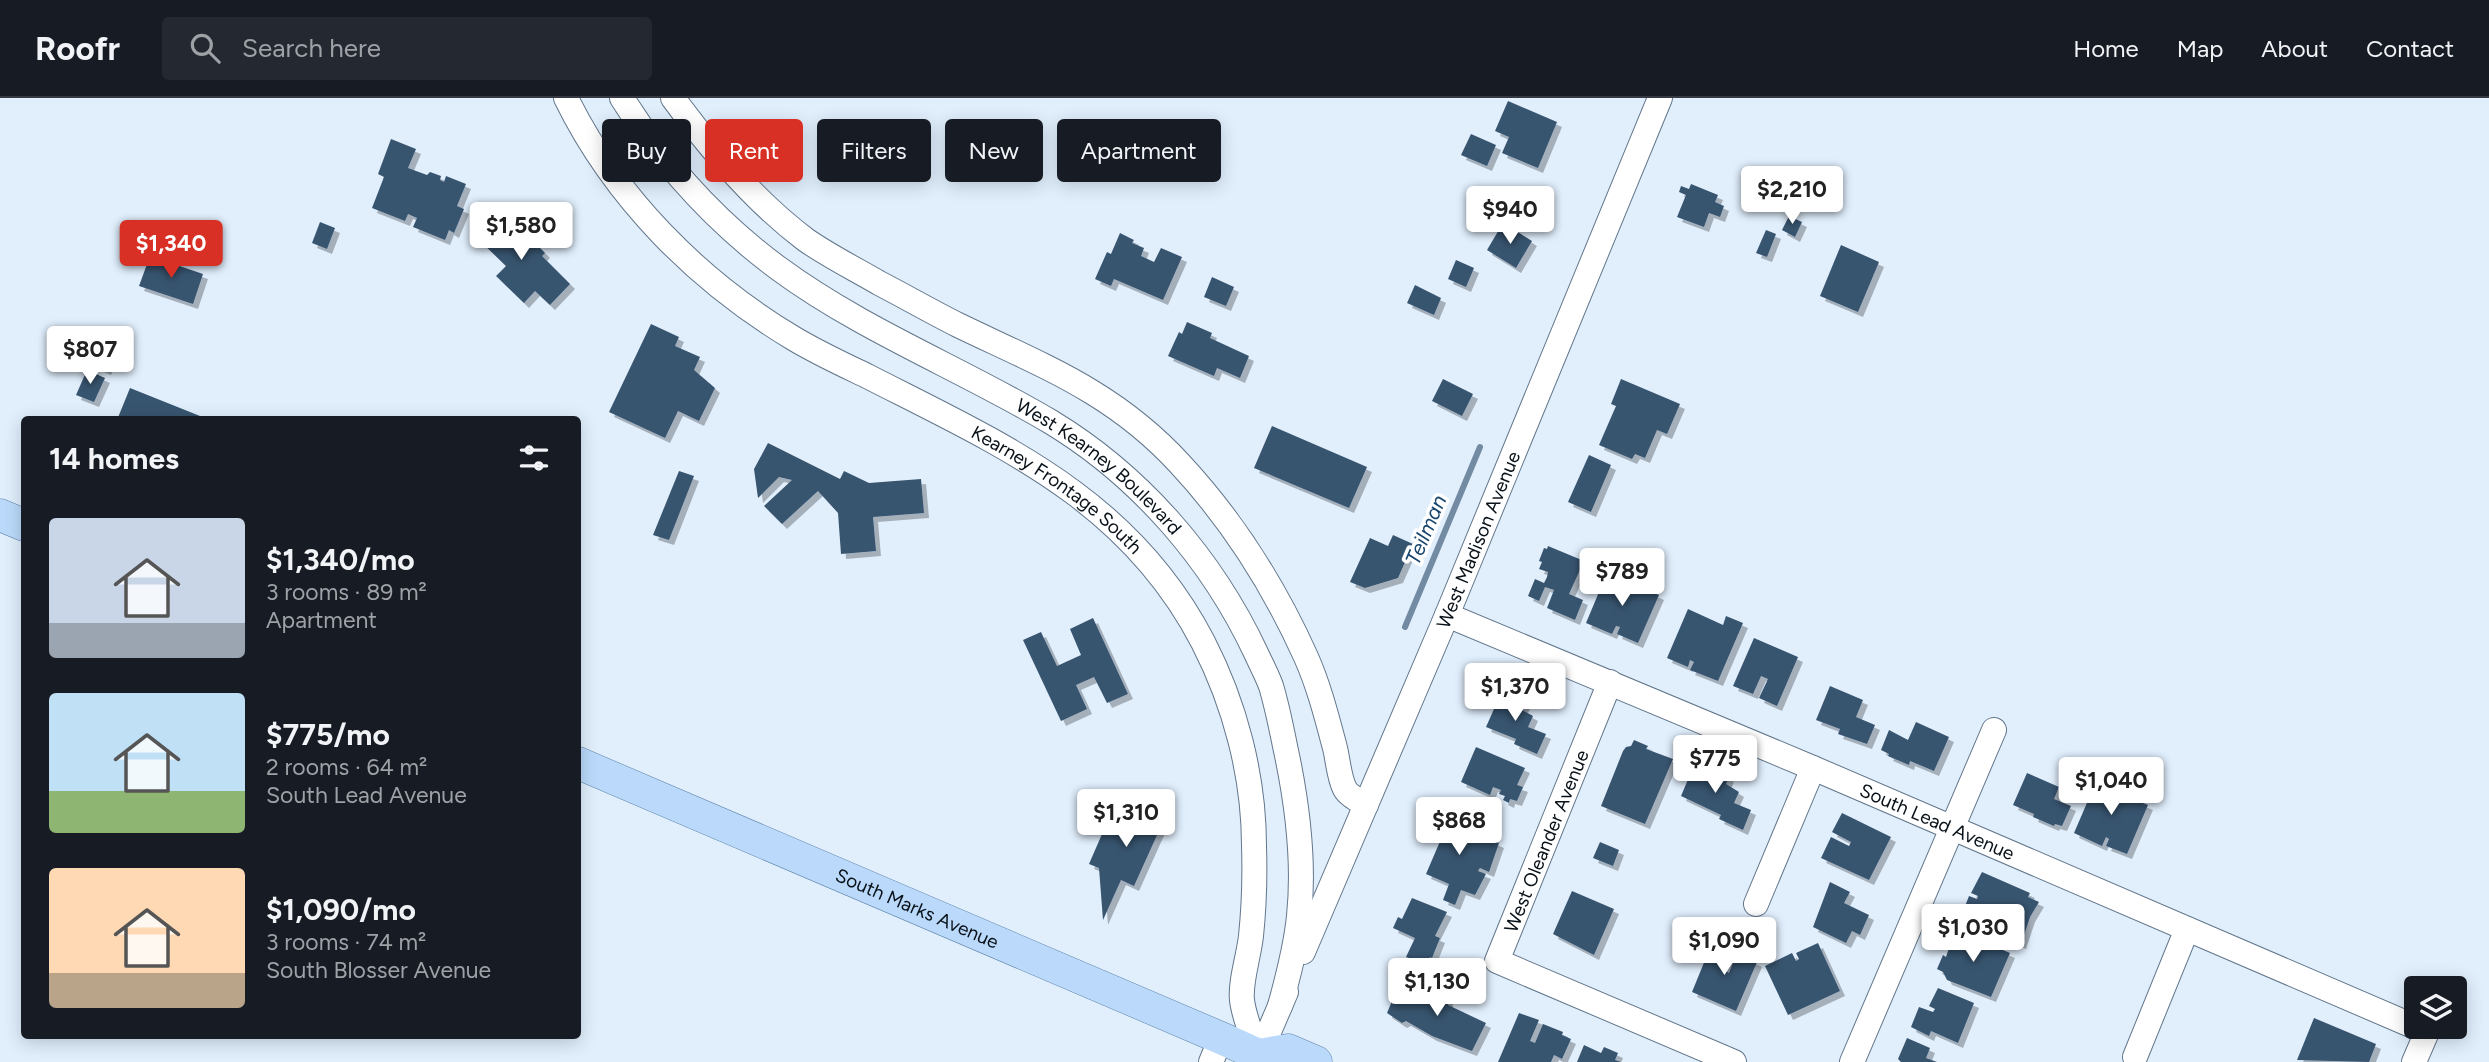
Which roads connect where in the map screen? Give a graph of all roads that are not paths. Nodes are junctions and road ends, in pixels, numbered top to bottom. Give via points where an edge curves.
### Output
1 (566, 98) edge
2 (622, 98) edge
3 (673, 98) edge
4 (1660, 98) edge
5 (0, 515) edge
6 (21, 524) edge
7 (1447, 615) junction
8 (1610, 682) junction
9 (1994, 730) dead end
10 (581, 763) edge
11 (1813, 768) junction
12 (1366, 805) junction
13 (1951, 827) junction
14 (1756, 904) dead end
15 (2187, 929) junction
16 (1280, 1006) junction
17 (1216, 1050) edge
18 (1688, 1053) edge
19 (2135, 1057) dead end
20 (1259, 1060) edge
21 (1316, 1062) edge
22 (1734, 1062) edge
23 (1852, 1062) edge
24 (2414, 1062) edge

1 - 20 street, Kearney Frontage South via 602,161 651,223 743,305 794,338 1047,473 1092,505 1151,562 1202,641 1236,723 1254,845 1251,935 1242,999
2 - 16 street, West Kearney Boulevard via 678,176 727,227 780,270 842,309 1054,424 1139,490 1207,569 1234,609 1270,684 1293,786 1300,854 1299,916
3 - 12 street via 704,141 761,201 807,240 957,324 1066,375 1156,438 1207,493 1260,570 1307,660 1345,790
4 - 7 street, West Madison Avenue
5 - 6 main road
7 - 8 street, South Lead Avenue
7 - 12 street, West Madison Avenue
8 - 11 street, South Lead Avenue
8 - 18 street, West Oleander Avenue via 1497,961
9 - 13 street
10 - 17 main road, South Marks Avenue
11 - 13 street, South Lead Avenue
11 - 14 street
12 - 16 street, West Madison Avenue
13 - 15 street, South Lead Avenue
13 - 23 street
15 - 19 street
15 - 24 street, South Lead Avenue via 2427,1032
16 - 20 street, West Madison Avenue
17 - 20 main road, South Marks Avenue
18 - 22 street
20 - 21 main road, South Marks Avenue via 1288,1051

